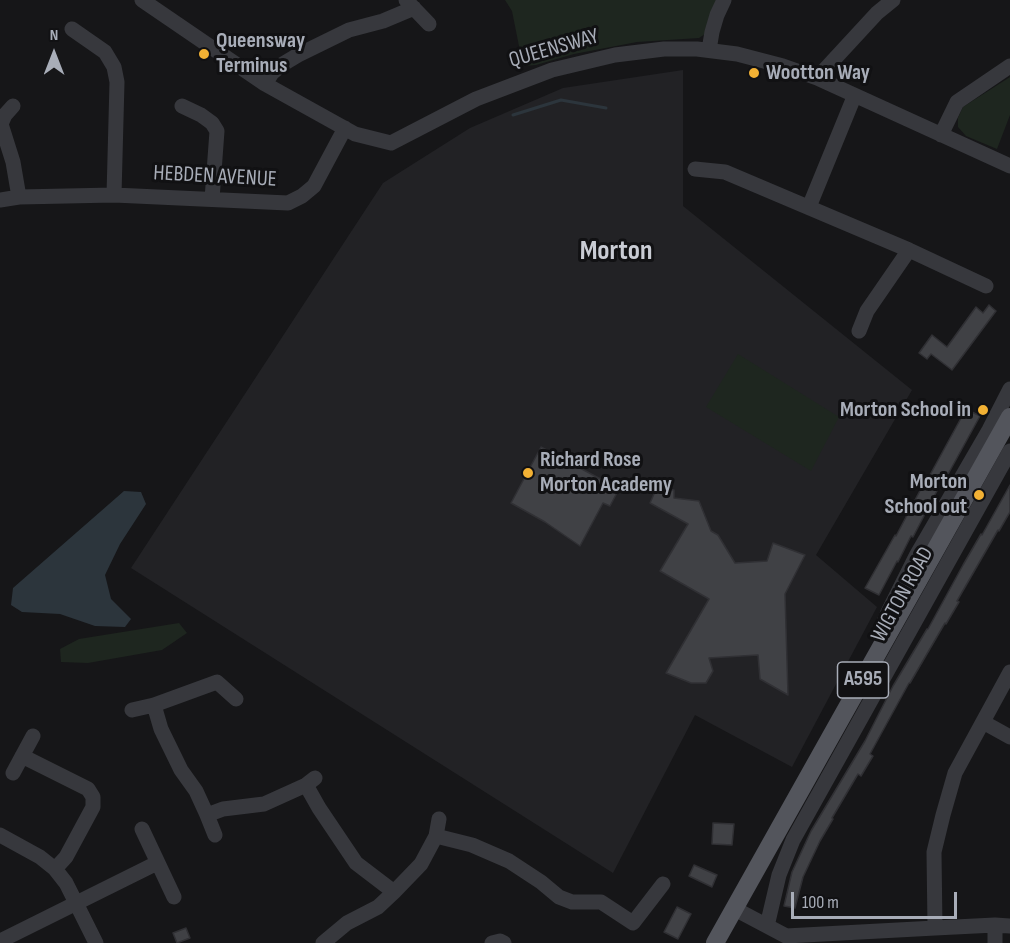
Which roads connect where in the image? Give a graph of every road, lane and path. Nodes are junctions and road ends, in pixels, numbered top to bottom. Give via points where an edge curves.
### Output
1 (142, 0) edge
2 (724, 0) edge
3 (893, 0) edge
4 (410, 4) edge
5 (429, 24) dead end
6 (72, 29) dead end
7 (709, 50) junction
8 (1010, 66) edge
9 (817, 78) junction
10 (265, 84) junction
11 (854, 97) junction
12 (13, 106) dead end
13 (182, 106) dead end
14 (345, 128) junction
15 (941, 135) junction
16 (1010, 166) edge
17 (695, 169) dead end
18 (114, 195) junction
19 (19, 197) junction
20 (212, 199) junction
21 (0, 200) edge
22 (809, 207) junction
23 (909, 250) junction
24 (986, 286) dead end
25 (859, 331) dead end
26 (1010, 389) edge
27 (1010, 417) edge
28 (1010, 451) edge
29 (894, 624) junction
30 (1010, 672) edge
31 (236, 699) dead end
32 (154, 705) junction
33 (132, 710) dead end
34 (983, 722) junction
35 (33, 736) dead end
36 (1010, 737) edge
37 (22, 756) junction
38 (14, 773) dead end
39 (207, 815) junction
40 (439, 819) dead end
41 (141, 829) dead end
42 (0, 835) edge
43 (215, 835) dead end
44 (436, 836) junction
45 (157, 863) junction
46 (55, 869) junction
47 (663, 884) dead end
48 (394, 892) junction
49 (174, 897) dead end
50 (77, 903) junction
51 (735, 909) junction
52 (767, 926) junction
53 (1002, 926) edge
54 (935, 928) junction
55 (786, 939) edge
56 (0, 940) edge
57 (96, 943) edge
58 (323, 943) edge
59 (492, 943) edge
60 (504, 943) edge
61 (715, 943) edge
62 (995, 943) edge

1 - 10 street, QUEENSWAY
2 - 7 street
3 - 9 street
4 - 5 street
4 - 10 street via 383,21 349,30 298,55 283,64
6 - 18 street via 105,52 114,67
7 - 9 street, QUEENSWAY via 761,59
7 - 14 street, QUEENSWAY via 664,49 615,55 552,70 476,99 391,143
8 - 15 street via 957,102
9 - 11 street, QUEENSWAY
10 - 14 street, QUEENSWAY
11 - 15 street, QUEENSWAY
11 - 22 street
12 - 19 street via 1,124
13 - 20 street via 201,115 217,131
14 - 20 street, HEBDEN AVENUE via 314,186 302,196 288,203
15 - 16 street, QUEENSWAY
17 - 22 street via 725,172
18 - 19 street, HEBDEN AVENUE
18 - 20 street, HEBDEN AVENUE
19 - 21 street, HEBDEN AVENUE
22 - 23 street
23 - 24 street
23 - 25 street via 867,311
26 - 29 street, WIGTON ROAD via 889,609 885,619
27 - 29 main road, WIGTON ROAD / A595
28 - 52 street, WIGTON ROAD via 793,840 779,875
29 - 51 main road, WIGTON ROAD / A595
30 - 34 street
31 - 32 street via 217,682
32 - 33 street
32 - 39 street via 161,729
34 - 36 street
34 - 54 street via 955,773 934,852
35 - 37 street
37 - 38 street
37 - 46 street via 88,789 93,797 93,807
39 - 43 street
39 - 48 street via 264,804 310,782 319,808 356,863
40 - 44 street
41 - 45 street
42 - 46 street via 40,856
44 - 47 street via 472,845 509,861 559,897 572,902 601,902 633,923
44 - 48 street via 421,864
45 - 49 street
45 - 50 street
46 - 50 street
48 - 58 street
50 - 56 street
50 - 57 street
51 - 52 street
51 - 61 main road, WIGTON ROAD / A595
52 - 55 street
53 - 54 street
53 - 62 street
54 - 55 street
59 - 60 street

